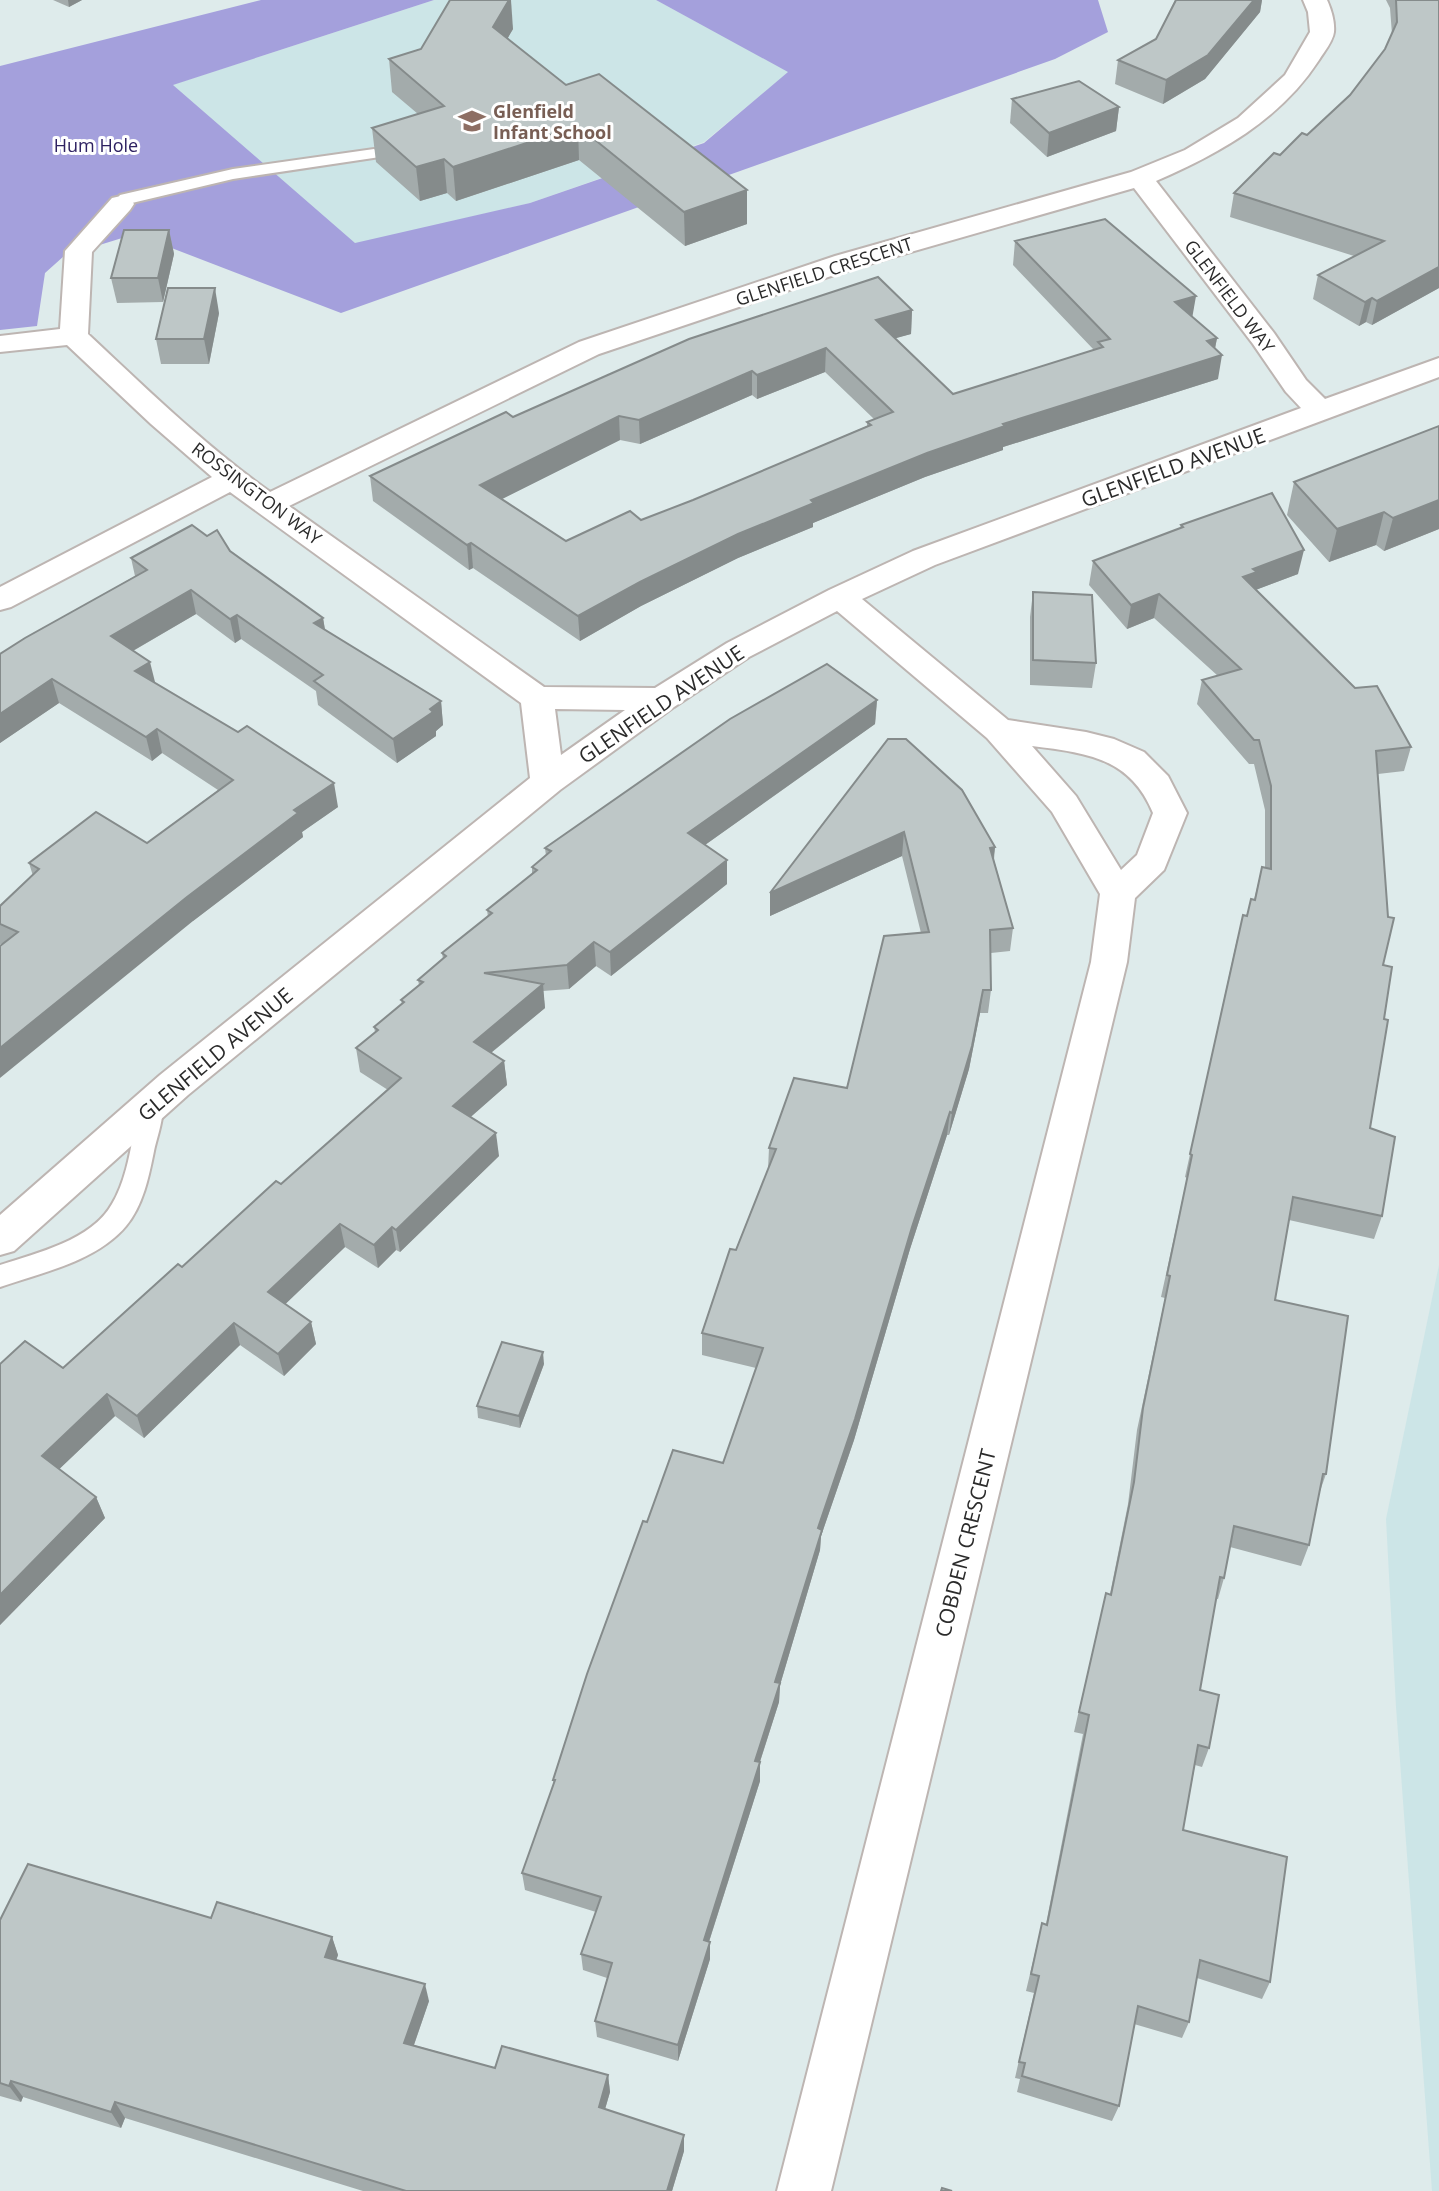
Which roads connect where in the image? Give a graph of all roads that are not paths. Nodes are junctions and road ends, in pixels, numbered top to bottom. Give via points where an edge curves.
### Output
1 (1315, 0) edge
2 (373, 154) dead end
3 (1140, 178) junction
4 (121, 204) joint
5 (74, 336) junction
6 (0, 344) edge
7 (1439, 367) edge
8 (1321, 412) junction
9 (232, 479) junction
10 (269, 504) junction
11 (840, 597) junction
12 (0, 600) edge
13 (537, 698) junction
14 (662, 699) junction
15 (999, 730) junction
16 (548, 782) junction
17 (1118, 894) junction
18 (151, 1105) junction
19 (0, 1239) edge
20 (0, 1276) edge
21 (804, 2191) edge

1 - 3 street, GLENFIELD CRESCENT via 1321,23 1318,41 1283,93 1223,140
2 - 4 lane via 233,174 126,199
3 - 8 street, GLENFIELD WAY via 1296,386
3 - 10 street, GLENFIELD CRESCENT via 845,262 589,348
4 - 5 street via 79,251
5 - 6 street
5 - 9 street, ROSSINGTON WAY
7 - 8 street, GLENFIELD AVENUE
8 - 11 street, GLENFIELD AVENUE via 924,558
9 - 10 street, ROSSINGTON WAY
9 - 12 street
10 - 13 street, ROSSINGTON WAY
11 - 14 street, GLENFIELD AVENUE via 738,650
11 - 15 street
13 - 14 street
13 - 16 street
14 - 16 street, GLENFIELD AVENUE
15 - 17 street via 1064,804
15 - 17 street via 1103,749 1132,761 1151,777 1170,813 1152,861
16 - 18 street, GLENFIELD AVENUE
17 - 21 street, COBDEN CRESCENT via 1109,962
18 - 19 street, GLENFIELD AVENUE
18 - 20 lane via 138,1169 124,1208 97,1236 49,1260

